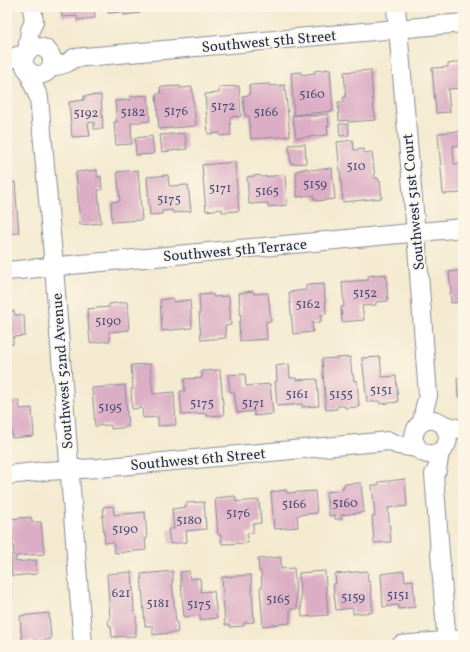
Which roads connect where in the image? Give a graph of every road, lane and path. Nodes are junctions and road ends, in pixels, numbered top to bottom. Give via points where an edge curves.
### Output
1 (396, 7) edge
2 (33, 15) edge
3 (463, 23) edge
4 (398, 29) junction
5 (47, 50) junction
6 (74, 58) junction
7 (7, 61) edge
8 (27, 62) junction
9 (7, 67) edge
10 (50, 69) junction
11 (39, 98) junction
12 (463, 228) edge
13 (416, 233) junction
14 (54, 267) junction
15 (7, 271) edge
16 (463, 430) edge
17 (435, 437) edge
18 (69, 470) junction
19 (7, 475) edge
20 (452, 642) edge
21 (83, 645) edge
22 (401, 645) edge

1 - 4 street, Southwest 51st Court
2 - 5 street, Southwest 52nd Avenue
2 - 8 street, Southwest 52nd Avenue
3 - 4 street, Southwest 5th Street
4 - 6 street, Southwest 5th Street
4 - 13 street, Southwest 51st Court
5 - 6 street, Southwest 5th Street via 68,53
5 - 8 street, Southwest 5th Street via 38,46 30,49
5 - 10 street via 52,57
6 - 10 street, Southwest 5th Street
7 - 8 street, Southwest 5th Street via 17,56
8 - 9 street, Southwest 5th Street via 17,70
8 - 10 street, Southwest 5th Street via 34,74 42,74
8 - 11 street, Southwest 52nd Avenue
10 - 11 street, Southwest 52nd Avenue
11 - 14 street, Southwest 52nd Avenue
12 - 13 street, Southwest 5th Terrace
13 - 14 street, Southwest 5th Terrace
13 - 17 street, Southwest 51st Court via 428,396 425,406
14 - 15 street, Southwest 5th Terrace
14 - 18 street, Southwest 52nd Avenue
16 - 17 street, Southwest 6th Street
17 - 18 street, Southwest 6th Street via 398,444 389,441
17 - 20 street, Southwest 51st Court via 437,470 434,474
18 - 19 street, Southwest 6th Street
18 - 21 street, Southwest 52nd Avenue
20 - 22 street

